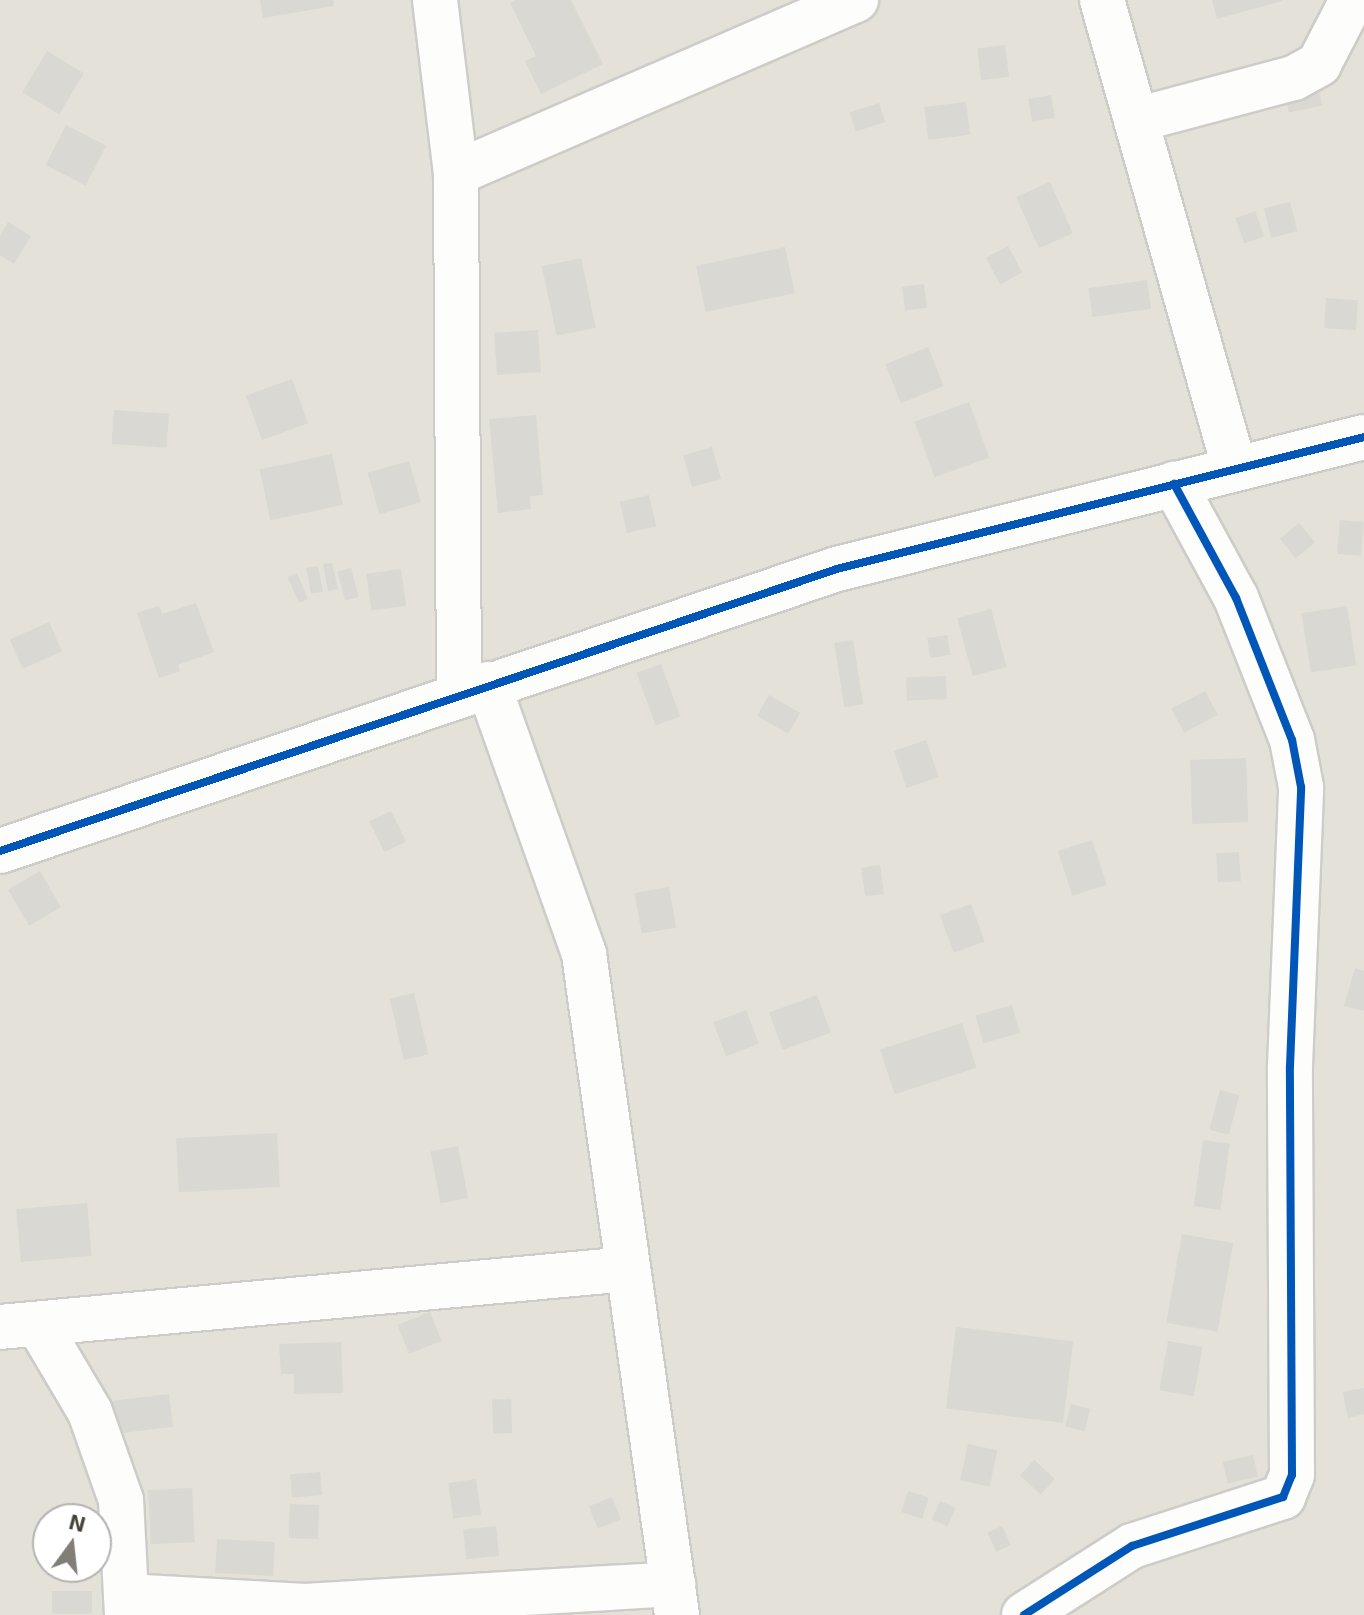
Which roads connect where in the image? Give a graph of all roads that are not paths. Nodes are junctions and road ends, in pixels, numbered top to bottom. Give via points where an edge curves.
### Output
1 (435, 0) edge
2 (856, 0) edge
3 (1102, 0) edge
4 (1352, 0) edge
5 (1136, 120) junction
6 (456, 173) junction
7 (1364, 437) edge
8 (1235, 469) junction
9 (1174, 484) junction
10 (473, 690) junction
11 (0, 851) edge
12 (628, 1269) junction
13 (19, 1326) edge
14 (675, 1600) edge
15 (126, 1605) edge
16 (1024, 1615) edge

1 - 6 street
2 - 6 street
3 - 5 street
4 - 5 street via 1319,64 1294,78
5 - 8 street
6 - 10 street
7 - 8 street
8 - 9 street
9 - 10 street via 837,569
9 - 16 street via 1236,598 1292,740 1301,787 1290,1066 1292,1475 1283,1497 1132,1546
10 - 11 street
10 - 12 street via 584,954
12 - 13 street
12 - 14 street
13 - 15 street via 90,1412 121,1500
14 - 15 street

